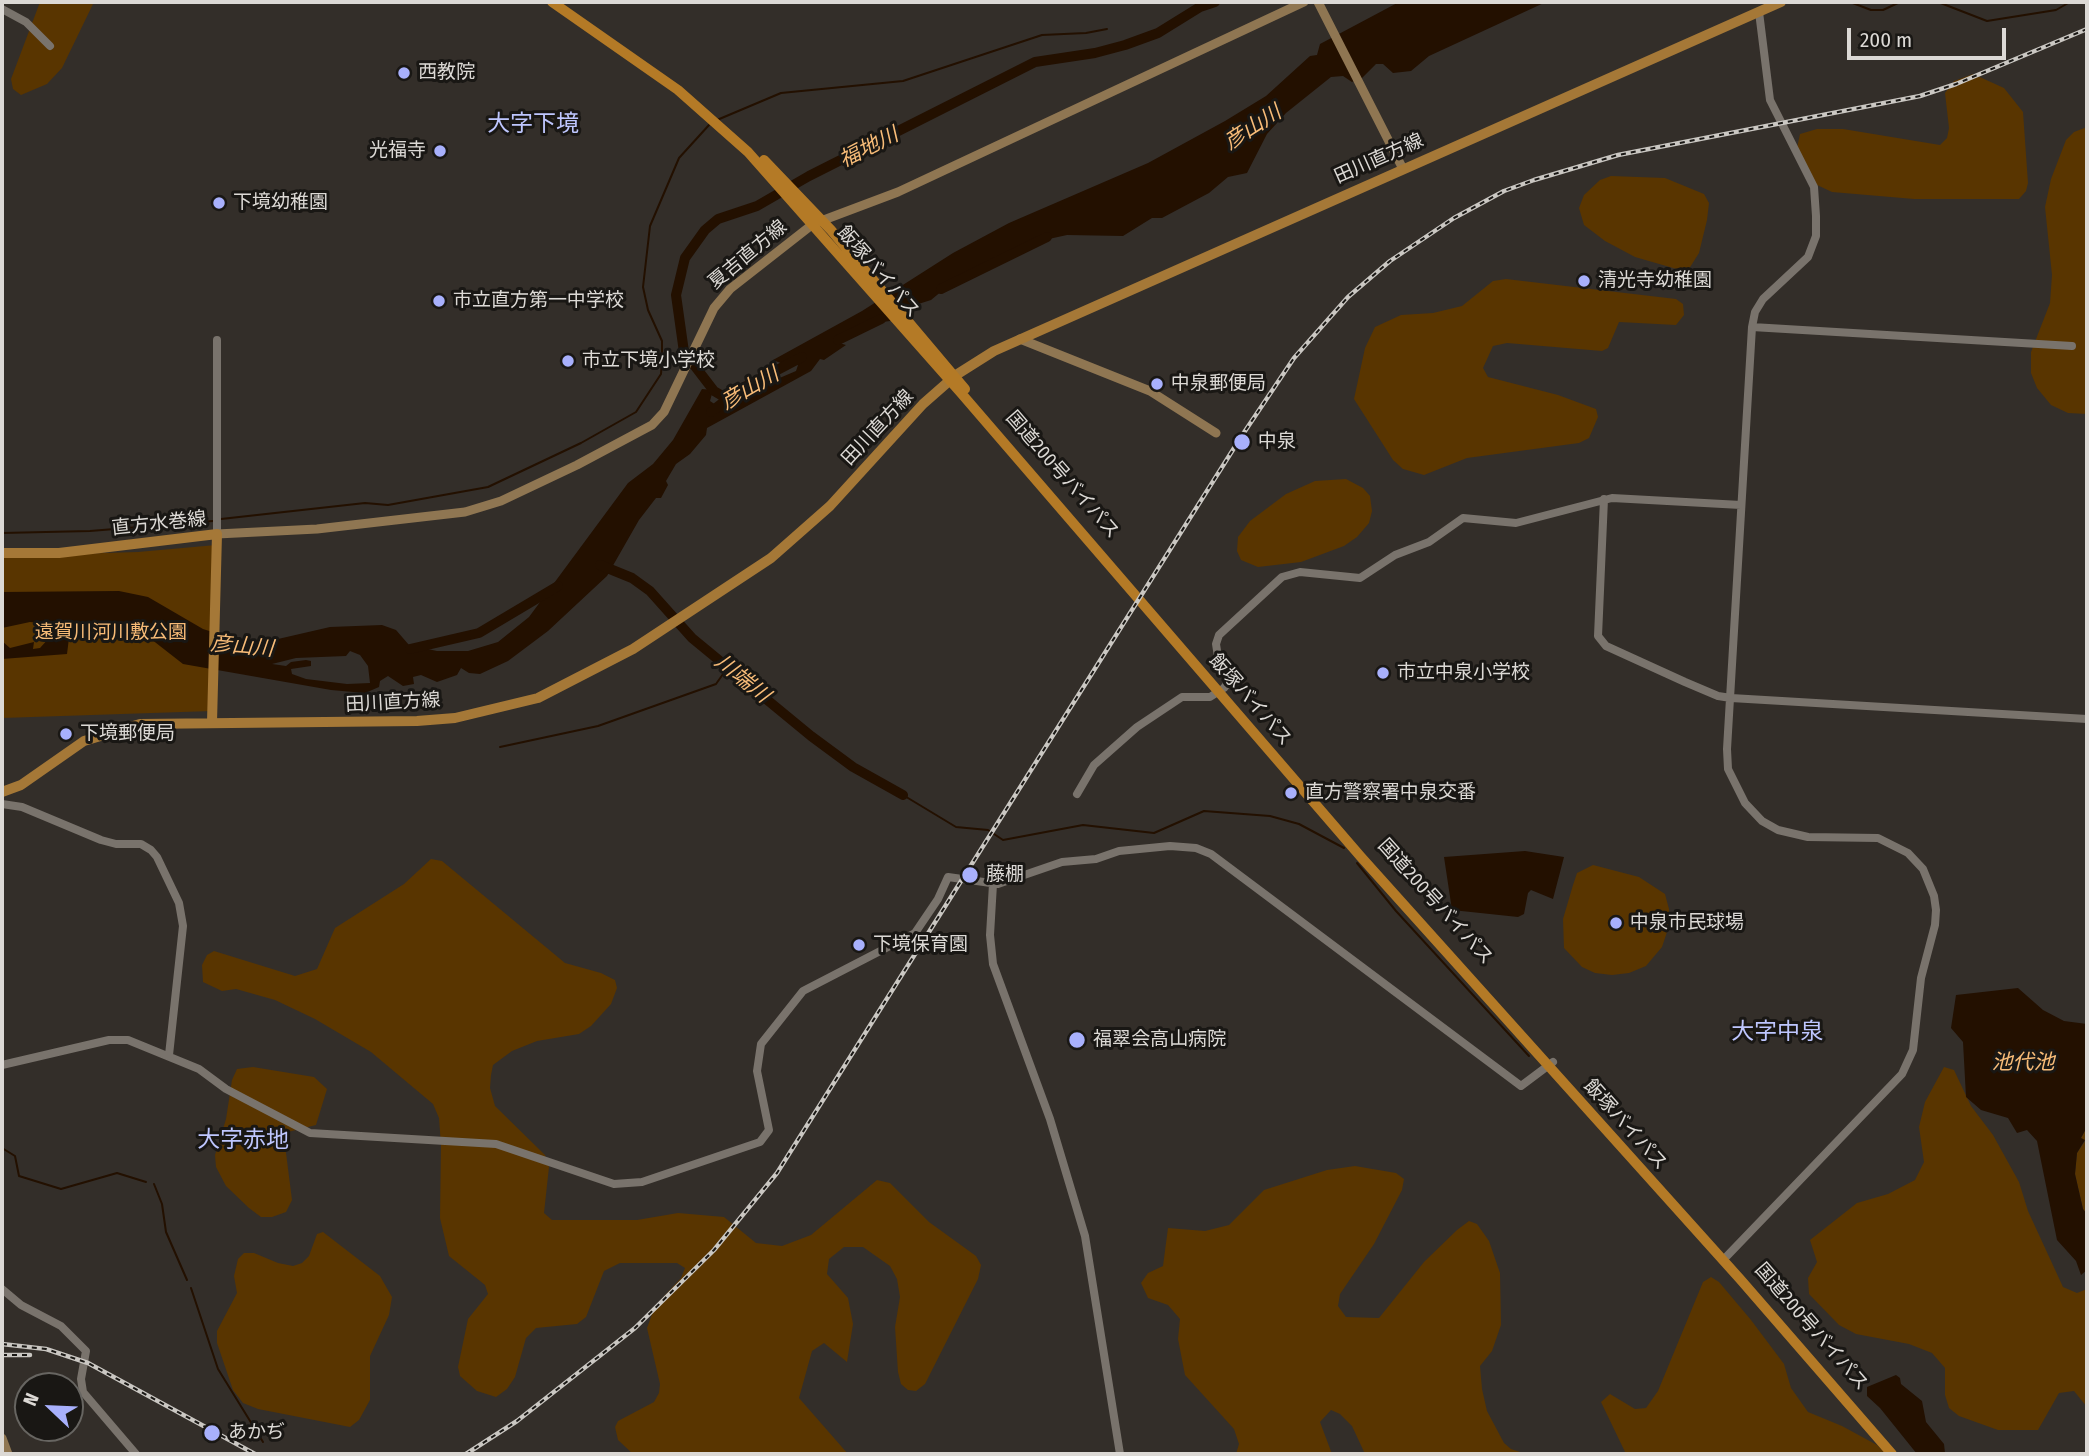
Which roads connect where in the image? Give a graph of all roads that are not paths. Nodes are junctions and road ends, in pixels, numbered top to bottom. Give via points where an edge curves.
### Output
1 (552, 2) edge
2 (564, 2) edge
3 (1304, 2) edge
4 (1318, 2) edge
5 (1781, 2) edge
6 (2, 9) edge
7 (1759, 12) junction
8 (50, 46) dead end
9 (706, 109) junction
10 (1402, 167) junction
11 (817, 222) junction
12 (1752, 327) junction
13 (1020, 339) junction
14 (217, 340) dead end
15 (2072, 346) dead end
16 (949, 375) junction
17 (1216, 433) dead end
18 (1604, 499) junction
19 (1741, 505) junction
20 (217, 539) junction
21 (2, 553) edge
22 (1222, 690) junction
23 (1731, 698) junction
24 (2087, 719) edge
25 (212, 720) junction
26 (2, 792) edge
27 (1077, 794) dead end
28 (2, 804) edge
29 (993, 884) junction
30 (169, 1055) junction
31 (1551, 1064) junction
32 (2, 1065) edge
33 (1727, 1256) junction
34 (2, 1289) edge
35 (2, 1438) edge
36 (8, 1454) edge
37 (136, 1454) edge
38 (1120, 1454) edge
39 (1892, 1454) edge
40 (1899, 1454) edge

1 - 9 highway
2 - 9 highway via 692,92
3 - 11 main road, 夏吉直方線 via 898,192
4 - 10 main road
5 - 7 main road, 田川直方線
6 - 8 street via 26,22
7 - 10 main road, 田川直方線
7 - 12 street via 1770,100 1814,187 1816,236 1808,257 1759,304
9 - 11 highway
10 - 13 main road, 田川直方線
11 - 16 highway, 国道200号バイパス
11 - 20 main road, 夏吉直方線 via 730,289 714,308 664,412 652,425 501,501 430,518
12 - 15 street
12 - 19 street
13 - 16 main road, 田川直方線
13 - 17 main road via 1150,391
14 - 20 street
16 - 22 highway, 国道200号バイパス
16 - 25 main road, 田川直方線 via 831,506 771,558 579,679 538,698 455,718 312,725
18 - 19 street
18 - 22 street via 1516,523 1463,518 1429,542 1395,555 1360,578 1300,572 1282,577 1219,635 1218,657 1230,680
18 - 23 street via 1597,629 1601,641 1685,682
19 - 23 street
20 - 21 main road, 直方水巻線 via 59,553
20 - 25 main road, 直方水巻線
22 - 27 street via 1204,698 1182,697 1155,714 1094,765
22 - 31 highway, 国道200号バイパス
23 - 24 street
23 - 33 street via 1728,769 1745,803 1762,821 1795,836 1858,835 1893,843 1923,869 1936,910 1919,988 1913,1050 1902,1074
25 - 26 main road, 田川直方線 via 140,724 107,732 84,741 21,785
28 - 30 street via 34,811 101,840 141,844 157,857 179,903 183,926
29 - 30 street via 948,877 915,933 803,991 758,1052 757,1071 769,1130 760,1142 642,1182 614,1184 496,1144 310,1133
29 - 31 street via 1011,882 1062,862 1119,851 1196,848 1253,884 1521,1086
29 - 38 street via 993,964 1050,1119 1085,1236
30 - 32 street via 128,1040 109,1040
31 - 33 highway, 国道200号バイパス
31 - 39 highway, 飯塚バイパス
33 - 40 highway, 国道200号バイパス
34 - 37 street via 61,1326 86,1352 83,1392
35 - 36 main road

